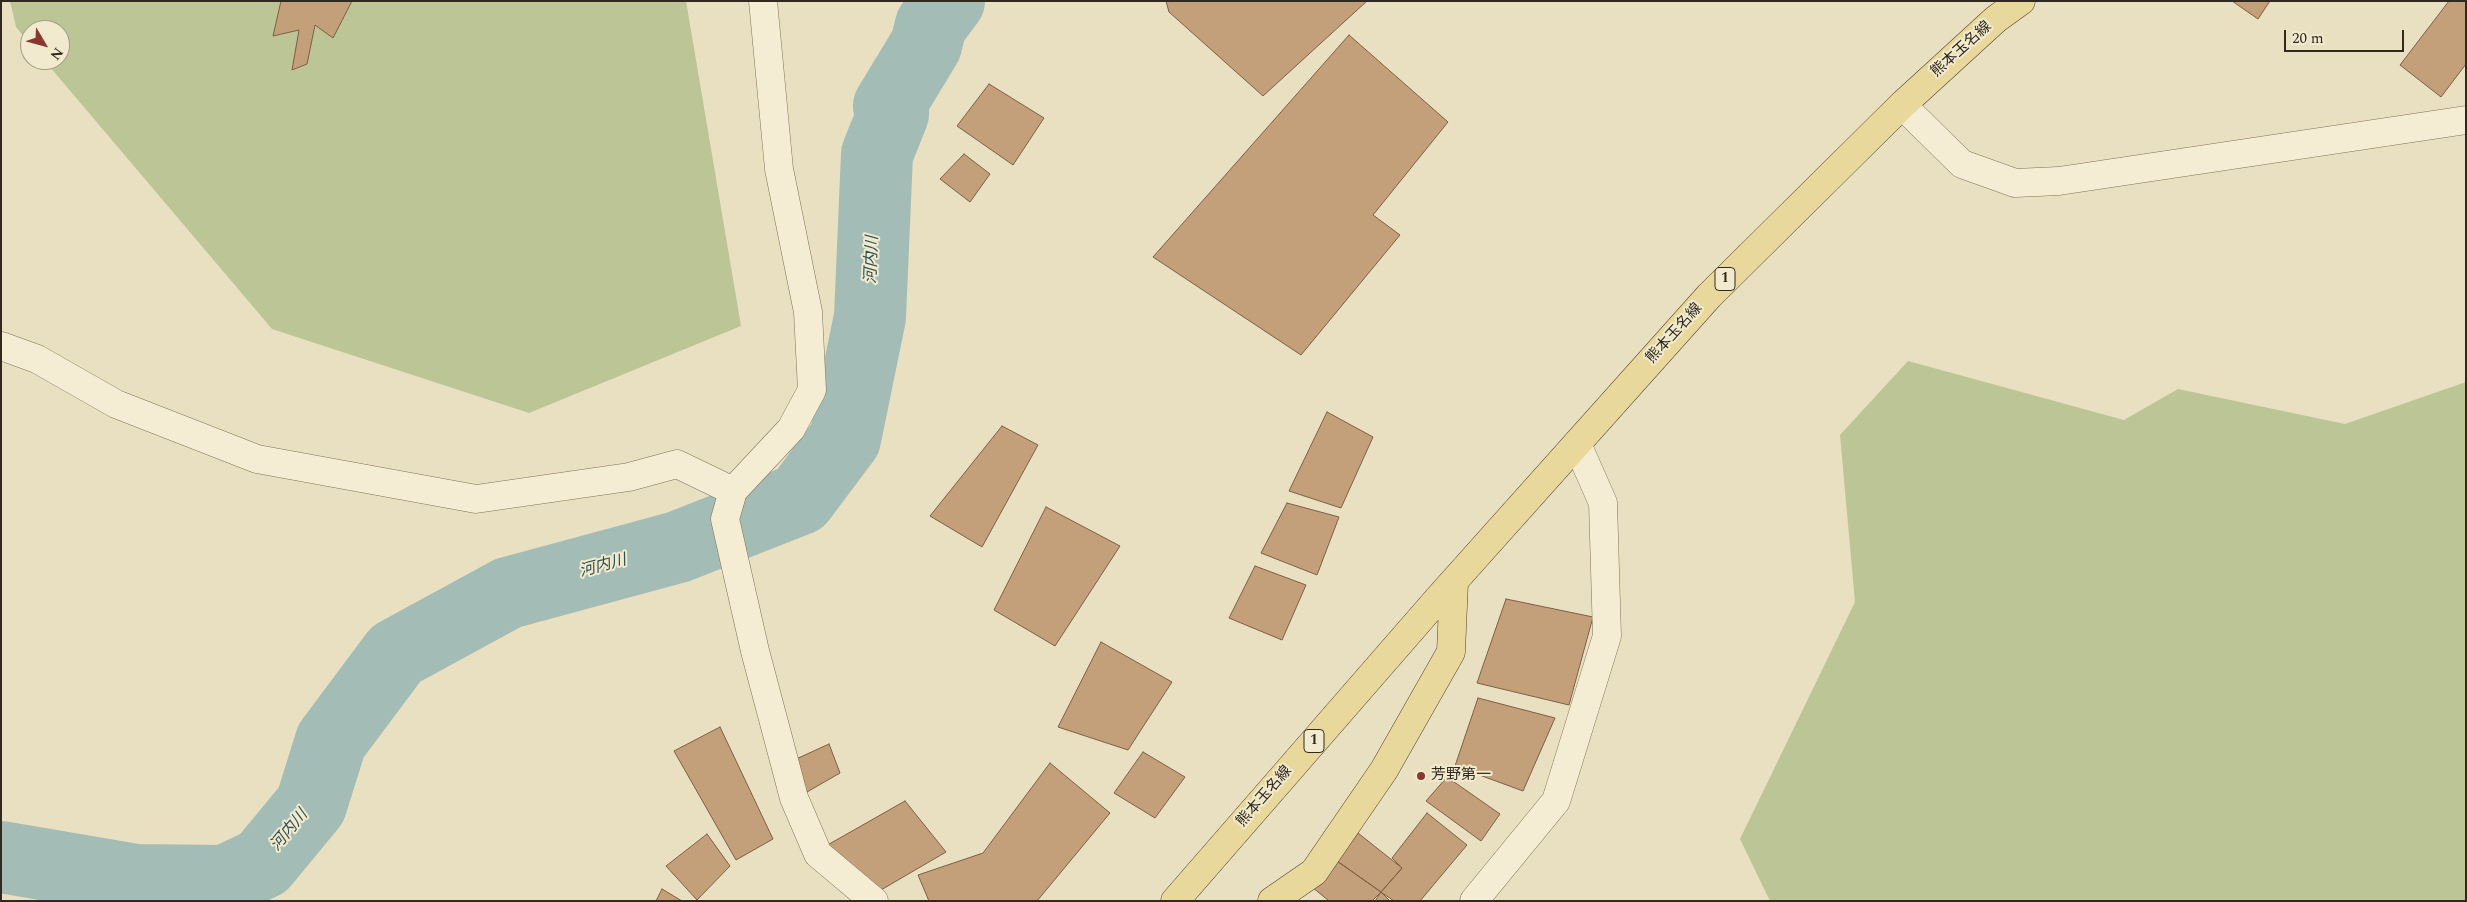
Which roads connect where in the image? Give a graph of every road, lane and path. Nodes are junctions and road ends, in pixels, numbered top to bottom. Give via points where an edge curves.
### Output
1 (762, 1) edge
2 (2021, 1) edge
3 (1902, 105) junction
4 (2466, 120) edge
5 (1, 346) edge
6 (1576, 444) junction
7 (733, 491) junction
8 (1454, 582) junction
9 (874, 901) edge
10 (1175, 901) edge
11 (1272, 901) edge
12 (1474, 901) edge

1 - 7 street via 779,169 808,312 812,390 791,428
2 - 3 main road, 熊本玉名線 / 1 via 1996,19
3 - 4 street via 1962,164 2015,183 2059,181
3 - 6 main road, 熊本玉名線 / 1 via 1709,296
5 - 7 street via 37,359 116,404 257,459 476,499 629,477 677,464
6 - 8 main road, 熊本玉名線 / 1
6 - 12 street via 1603,503 1608,636 1556,801
7 - 9 street via 725,519 755,651 794,798 818,854
8 - 10 main road, 熊本玉名線 / 1
8 - 11 main road via 1451,652 1389,762 1314,872

